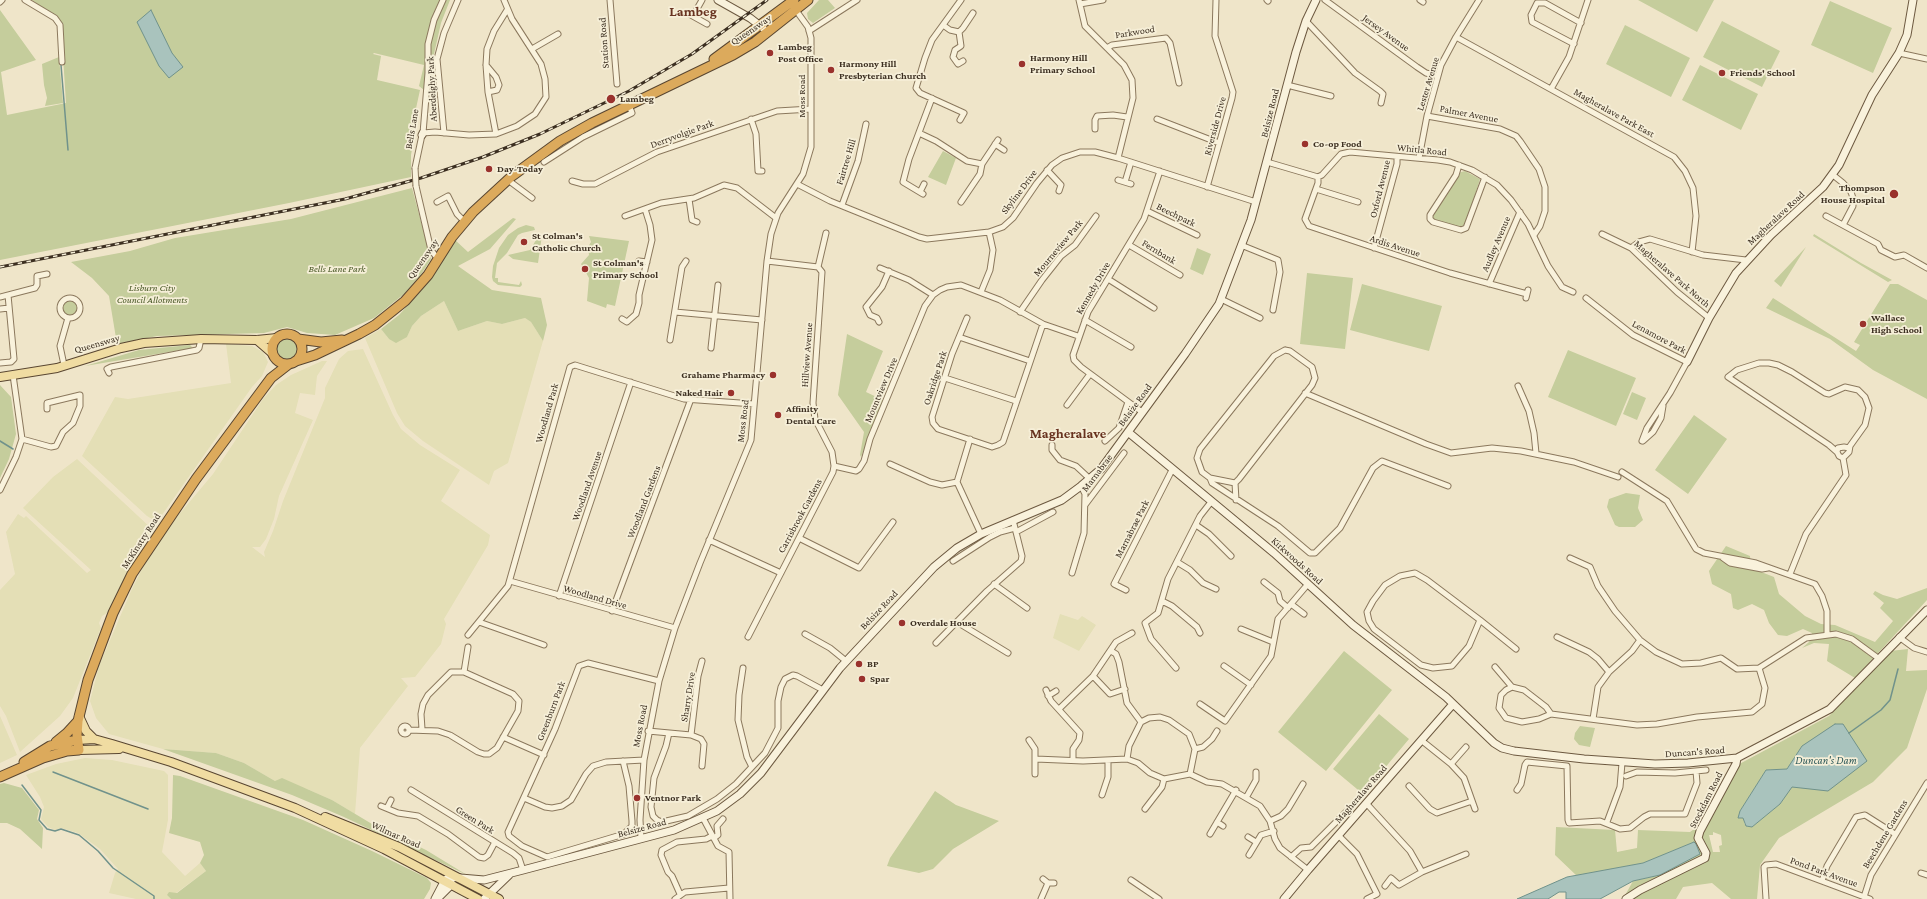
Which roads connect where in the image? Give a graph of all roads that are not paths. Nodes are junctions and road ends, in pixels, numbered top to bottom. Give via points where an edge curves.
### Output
1 (25, 0) edge
2 (443, 0) edge
3 (458, 0) edge
4 (504, 0) edge
5 (610, 0) edge
6 (702, 0) edge
7 (718, 0) edge
8 (808, 0) edge
9 (857, 0) edge
10 (961, 0) edge
11 (1103, 0) edge
12 (1216, 0) edge
13 (1316, 0) edge
14 (1325, 0) edge
15 (1479, 0) edge
16 (1588, 0) edge
17 (1913, 0) edge
18 (792, 2) edge
19 (1080, 2) edge
20 (507, 10) junction
21 (796, 11) junction
22 (972, 13) dead end
23 (1306, 21) junction
24 (1581, 23) junction
25 (707, 24) dead end
26 (943, 25) junction
27 (761, 27) junction
28 (773, 28) junction
29 (809, 31) junction
30 (959, 32) junction
31 (558, 34) dead end
32 (1456, 36) junction
33 (761, 38) junction
34 (1574, 44) junction
35 (1107, 48) junction
36 (532, 50) junction
37 (1899, 53) junction
38 (1927, 59) edge
39 (963, 61) dead end
40 (62, 62) dead end
41 (486, 65) junction
42 (700, 69) junction
43 (1438, 76) junction
44 (1179, 83) dead end
45 (617, 84) dead end
46 (1287, 85) junction
47 (1551, 88) junction
48 (488, 92) junction
49 (1331, 96) dead end
50 (932, 98) junction
51 (1381, 103) dead end
52 (811, 109) junction
53 (1427, 116) junction
54 (1127, 117) junction
55 (751, 119) junction
56 (1156, 119) dead end
57 (960, 120) dead end
58 (866, 124) dead end
59 (1096, 129) dead end
60 (444, 133) junction
61 (919, 133) junction
62 (423, 134) junction
63 (496, 134) junction
64 (1219, 143) junction
65 (1004, 150) dead end
66 (551, 152) junction
67 (1397, 157) junction
68 (1118, 158) junction
69 (1419, 158) junction
70 (544, 162) dead end
71 (1131, 162) junction
72 (1267, 162) junction
73 (982, 164) junction
74 (1459, 165) junction
75 (1047, 170) junction
76 (762, 171) dead end
77 (1160, 171) junction
78 (1833, 175) junction
79 (1318, 177) junction
80 (1485, 177) junction
81 (508, 180) junction
82 (575, 180) dead end
83 (1118, 180) dead end
84 (1124, 182) junction
85 (797, 184) junction
86 (924, 184) dead end
87 (1131, 184) dead end
88 (1207, 187) junction
89 (1316, 189) junction
90 (1059, 191) dead end
91 (532, 198) dead end
92 (689, 199) junction
93 (437, 202) dead end
94 (960, 202) dead end
95 (1256, 202) junction
96 (1358, 202) dead end
97 (842, 205) junction
98 (645, 208) junction
99 (1147, 211) junction
100 (1520, 212) junction
101 (1096, 216) dead end
102 (1826, 216) dead end
103 (624, 217) dead end
104 (776, 218) junction
105 (464, 221) junction
106 (697, 222) dead end
107 (1843, 225) junction
108 (989, 232) junction
109 (826, 233) dead end
110 (1602, 234) dead end
111 (1197, 235) dead end
112 (1534, 235) junction
113 (1241, 244) junction
114 (1129, 245) junction
115 (1374, 248) junction
116 (1631, 248) junction
117 (1692, 252) junction
118 (438, 259) junction
119 (1746, 260) junction
120 (639, 261) dead end
121 (686, 261) dead end
122 (767, 261) junction
123 (647, 262) junction
124 (818, 267) junction
125 (880, 268) dead end
126 (1927, 268) edge
127 (889, 271) junction
128 (47, 274) dead end
129 (1180, 275) dead end
130 (1108, 279) junction
131 (1489, 284) junction
132 (718, 285) dead end
133 (981, 292) junction
134 (1573, 292) dead end
135 (1527, 294) dead end
136 (8, 295) junction
137 (933, 295) junction
138 (0, 297) edge
139 (1586, 298) dead end
140 (1221, 299) junction
141 (9, 308) junction
142 (1154, 308) dead end
143 (0, 309) edge
144 (1273, 310) dead end
145 (674, 312) junction
146 (1020, 312) junction
147 (715, 316) junction
148 (68, 318) junction
149 (967, 318) dead end
150 (1260, 318) dead end
151 (1709, 318) junction
152 (622, 319) dead end
153 (762, 320) junction
154 (1084, 320) junction
155 (879, 322) dead end
156 (1043, 324) junction
157 (1078, 336) junction
158 (959, 337) junction
159 (277, 338) junction
160 (201, 339) junction
161 (298, 339) junction
162 (347, 339) junction
163 (257, 340) junction
164 (670, 340) dead end
165 (1131, 347) dead end
166 (711, 348) dead end
167 (274, 356) junction
168 (1030, 361) junction
169 (1687, 362) junction
170 (0, 363) edge
171 (292, 363) junction
172 (64, 365) junction
173 (109, 373) dead end
174 (1090, 374) junction
175 (13, 375) junction
176 (0, 377) edge
177 (272, 378) junction
178 (945, 378) junction
179 (631, 382) junction
180 (1518, 386) dead end
181 (86, 392) dead end
182 (1305, 393) junction
183 (80, 395) junction
184 (44, 398) dead end
185 (691, 399) junction
186 (1016, 401) junction
187 (1128, 402) junction
188 (754, 404) junction
189 (1067, 405) dead end
190 (1663, 405) junction
191 (1142, 412) junction
192 (1128, 432) junction
193 (22, 439) junction
194 (970, 439) junction
195 (1105, 441) dead end
196 (1052, 445) dead end
197 (1849, 448) junction
198 (1837, 452) junction
199 (1124, 453) dead end
200 (1536, 453) junction
201 (1843, 458) junction
202 (890, 464) dead end
203 (834, 466) junction
204 (1172, 470) junction
205 (1622, 472) dead end
206 (1618, 477) dead end
207 (1210, 478) junction
208 (1090, 479) junction
209 (957, 482) junction
210 (1235, 483) junction
211 (1081, 486) junction
212 (1448, 486) dead end
213 (0, 490) edge
214 (1236, 500) junction
215 (1211, 502) junction
216 (1085, 505) junction
217 (1053, 512) dead end
218 (1013, 520) junction
219 (893, 522) dead end
220 (1196, 525) junction
221 (1016, 530) junction
222 (981, 534) junction
223 (799, 538) junction
224 (709, 540) junction
225 (1231, 556) dead end
226 (1570, 558) dead end
227 (953, 561) dead end
228 (1176, 562) junction
229 (781, 573) junction
230 (1072, 573) dead end
231 (1790, 574) junction
232 (510, 581) junction
233 (1264, 582) dead end
234 (994, 584) junction
235 (1308, 584) junction
236 (1216, 589) dead end
237 (1126, 590) dead end
238 (559, 596) junction
239 (1162, 601) junction
240 (1289, 606) junction
241 (1027, 608) dead end
242 (1927, 610) edge
243 (612, 611) junction
244 (1304, 614) dead end
245 (1480, 620) junction
246 (479, 622) junction
247 (956, 622) junction
248 (675, 628) junction
249 (1241, 629) dead end
250 (1130, 632) dead end
251 (1200, 633) dead end
252 (805, 634) dead end
253 (1827, 635) junction
254 (468, 636) dead end
255 (748, 636) dead end
256 (1557, 637) dead end
257 (1899, 637) junction
258 (1640, 640) junction
259 (1273, 642) junction
260 (936, 643) dead end
261 (544, 645) dead end
262 (468, 647) dead end
263 (1516, 649) dead end
264 (1111, 651) junction
265 (1927, 652) edge
266 (1008, 653) dead end
267 (1878, 658) junction
268 (702, 661) dead end
269 (846, 661) junction
270 (1224, 666) dead end
271 (1494, 667) dead end
272 (743, 668) dead end
273 (1176, 668) dead end
274 (1758, 668) junction
275 (464, 672) junction
276 (1609, 672) junction
277 (1093, 676) junction
278 (659, 681) junction
279 (1251, 685) junction
280 (1512, 687) junction
281 (1125, 688) junction
282 (823, 690) junction
283 (1046, 690) dead end
284 (1056, 691) dead end
285 (1048, 696) junction
286 (1200, 704) dead end
287 (1453, 704) junction
288 (1059, 709) junction
289 (1551, 714) junction
290 (79, 718) junction
291 (1593, 719) junction
292 (1141, 722) junction
293 (422, 729) junction
294 (409, 730) dead end
295 (648, 731) junction
296 (1217, 732) dead end
297 (669, 733) junction
298 (691, 735) junction
299 (504, 737) junction
300 (94, 740) junction
301 (1029, 740) dead end
302 (1422, 740) junction
303 (78, 745) junction
304 (50, 746) junction
305 (1466, 747) dead end
306 (1195, 748) junction
307 (132, 751) junction
308 (544, 755) junction
309 (1737, 758) junction
310 (1036, 759) junction
311 (1127, 759) junction
312 (644, 760) junction
313 (1073, 760) junction
314 (1108, 760) junction
315 (623, 761) junction
316 (1622, 762) junction
317 (1451, 764) junction
318 (702, 766) dead end
319 (752, 767) junction
320 (1706, 770) dead end
321 (1696, 771) junction
322 (1256, 772) dead end
323 (1035, 774) dead end
324 (1190, 774) junction
325 (0, 776) edge
326 (1626, 776) dead end
327 (1164, 779) junction
328 (1927, 783) edge
329 (1303, 784) dead end
330 (1409, 786) dead end
331 (410, 790) dead end
332 (1236, 790) junction
333 (1517, 790) dead end
334 (1102, 795) dead end
335 (1247, 796) junction
336 (524, 798) junction
337 (391, 800) dead end
338 (1472, 801) junction
339 (1366, 803) junction
340 (381, 806) dead end
341 (1149, 807) dead end
342 (295, 808) junction
343 (387, 808) junction
344 (1350, 808) dead end
345 (1474, 809) dead end
346 (703, 818) junction
347 (723, 819) dead end
348 (1270, 821) junction
349 (1217, 822) junction
350 (1607, 822) junction
351 (1223, 826) dead end
352 (1274, 831) junction
353 (1210, 834) dead end
354 (1895, 834) junction
355 (1338, 835) junction
356 (373, 836) junction
357 (713, 837) junction
358 (1248, 837) dead end
359 (641, 838) junction
360 (495, 842) junction
361 (1256, 842) junction
362 (1466, 854) dead end
363 (1248, 855) dead end
364 (1291, 857) junction
365 (524, 870) junction
366 (1308, 870) junction
367 (1422, 872) junction
368 (513, 873) junction
369 (1921, 873) dead end
370 (1927, 875) edge
371 (459, 877) junction
372 (493, 878) junction
373 (1043, 879) dead end
374 (449, 880) junction
375 (1132, 880) dead end
376 (1822, 881) junction
377 (1384, 886) dead end
378 (729, 888) junction
379 (680, 894) junction
380 (487, 896) edge
381 (1860, 897) edge
382 (436, 899) edge
383 (478, 899) edge
384 (499, 899) edge
385 (675, 899) edge
386 (730, 899) edge
387 (1041, 899) edge
388 (1159, 899) edge
389 (1284, 899) edge
390 (1367, 899) edge
391 (1626, 899) edge
392 (1766, 899) edge
393 (1870, 899) edge

1 - 40 street via 55,18 60,25
2 - 62 street, Bells Lane via 434,20 428,44
3 - 60 street, Aberdelghy Park via 444,32 437,59
4 - 20 street, Aberdelghy Park
5 - 45 street, Station Road
6 - 25 street via 691,15
7 - 27 street
8 - 21 highway, Queensway
9 - 29 street
10 - 26 street
11 - 19 street
12 - 64 street, Riverside Drive via 1216,36 1233,92
13 - 23 street, Belsize Road
14 - 43 street, Jersey Avenue via 1417,68
15 - 32 street, Lester Avenue
16 - 24 street
17 - 37 street, Magheralave Road via 1908,31
18 - 21 street
18 - 27 highway, Queensway
19 - 35 street via 1085,26
20 - 36 street, Aberdelghy Park
20 - 41 street via 487,49
21 - 28 highway, Queensway
21 - 29 street
22 - 30 street
23 - 46 street, Belsize Road
23 - 51 street via 1355,73 1383,94
24 - 34 street
24 - 34 street via 1545,3 1537,4 1531,15 1532,22
26 - 30 street
26 - 50 street via 932,40 924,58 916,88 920,93
27 - 28 street
27 - 33 street
27 - 42 highway, Queensway
28 - 33 highway, Queensway
29 - 52 street, Moss Road
30 - 39 street via 961,46 955,50 953,57 958,64
31 - 36 street
32 - 43 street, Lester Avenue
32 - 47 street, Magheralave Park East
33 - 42 highway, Queensway via 733,55
34 - 47 street
35 - 44 street, Parkwood via 1112,45 1166,38 1170,43
35 - 54 street via 1124,65 1132,80 1133,98
36 - 63 street, Aberdelghy Park via 543,70 546,98 530,118
37 - 38 street
37 - 78 street, Magheralave Road via 1872,95
41 - 48 street
41 - 48 street via 499,85 497,90
42 - 66 highway, Queensway via 576,131
43 - 53 street, Lester Avenue
46 - 49 street
46 - 72 street, Belsize Road
47 - 117 street, Magheralave Park East via 1664,151 1679,163 1690,179 1695,202
48 - 63 street
50 - 57 street via 964,113
50 - 61 street
52 - 55 street, Derryvolgie Park via 777,111
52 - 85 street, Moss Road via 811,147 807,164
53 - 69 street, Lester Avenue
53 - 112 street, Palmer Avenue via 1500,129 1520,141 1539,169 1545,188 1543,216
54 - 59 street via 1098,116 1095,120
54 - 68 street
55 - 76 street via 756,134 758,171
55 - 82 street, Derryvolgie Park via 656,152 595,184
56 - 64 street
58 - 97 street, Fairtree Hill via 858,161
60 - 62 street, Aberdelghy Park
60 - 63 street, Aberdelghy Park
61 - 73 street via 967,161
61 - 86 street via 908,159 903,182 922,193
62 - 118 street, Bells Lane, bridge via 415,168 416,186 431,250
64 - 88 street, Riverside Drive
65 - 73 street via 996,142
66 - 70 street, Queensway
66 - 81 highway, Queensway
67 - 69 street, Whitla Road
67 - 79 street, Whitla Road via 1350,152 1342,154
67 - 115 street, Oxford Avenue
68 - 71 street, Skyline Drive
68 - 75 street, Skyline Drive via 1095,152 1080,152 1062,158
69 - 74 street, Whitla Road
71 - 77 street, Skyline Drive
71 - 84 street
72 - 79 street
72 - 95 street, Belsize Road
73 - 94 street via 980,174
74 - 80 street, Whitla Road
74 - 80 street via 1456,175 1430,215 1433,222 1460,230 1466,228
75 - 90 street via 1061,185
75 - 108 street, Skyline Drive via 1013,218 1002,227
77 - 88 street, Skyline Drive
77 - 99 street, Kennedy Drive
78 - 107 street via 1851,192 1853,198 1853,206
78 - 119 street, Magheralave Road
79 - 89 street, Ardis Avenue
80 - 100 street, Whitla Road via 1497,185
81 - 91 street
81 - 105 highway, Queensway
83 - 84 street
84 - 87 street
85 - 97 street, Skyline Drive
85 - 104 street, Moss Road
88 - 95 street, Skyline Drive
89 - 96 street
89 - 115 street, Ardis Avenue via 1305,219 1309,226
92 - 98 street via 672,200
92 - 104 street via 718,186 733,186
92 - 106 street via 692,220
93 - 105 street via 448,196 457,214
95 - 113 street, Belsize Road
97 - 108 street, Skyline Drive via 919,238
98 - 103 street
98 - 123 street via 652,240
99 - 111 street, Beechpark
99 - 114 street, Kennedy Drive
100 - 112 street, Whitla Road
100 - 131 street, Audley Avenue
101 - 146 street, Mourneview Park via 1074,245 1061,256
102 - 107 street
104 - 122 street, Moss Road
105 - 118 highway, Queensway
107 - 126 street via 1878,244 1881,250 1895,257 1904,256
108 - 133 street via 993,250 990,270
109 - 124 street, Hillview Avenue
110 - 116 street, Magheralave Park North
112 - 134 street, Whitla Road via 1548,266 1562,287
113 - 140 street, Belsize Road
113 - 144 street via 1278,260 1280,272
114 - 129 street, Fernbank
114 - 130 street, Kennedy Drive
115 - 131 street, Ardis Avenue
116 - 117 street via 1650,239
116 - 151 street, Magheralave Park North
117 - 119 street
118 - 162 highway, Queensway via 428,275 405,301 375,324
119 - 151 street, Magheralave Road via 1727,286
120 - 123 street
121 - 145 street via 682,267
122 - 124 street
122 - 153 street, Moss Road
123 - 152 street via 636,314 628,322
124 - 203 street, Hillview Avenue via 822,272 812,404 815,419 832,452
125 - 127 street
127 - 137 street via 910,280
127 - 155 street via 882,287 866,307 870,315
128 - 136 street via 38,276 35,288
130 - 142 street
130 - 154 street, Kennedy Drive
131 - 135 street, Ardis Avenue
132 - 147 street
133 - 137 street via 955,286
133 - 146 street
136 - 138 street
136 - 141 street
137 - 203 street, Mountview Drive via 922,314 859,470
139 - 169 street, Lenamore Park via 1633,335
140 - 150 street
140 - 191 street, Belsize Road via 1205,326
141 - 143 street
141 - 170 street via 14,359 11,362
145 - 147 street
145 - 164 street
146 - 156 street
147 - 153 street
147 - 166 street
148 - 148 street via 61,313 60,307 63,301 72,298 78,301 81,311 74,318
148 - 172 street via 60,346
149 - 158 street, Oakridge Park
151 - 169 street, Magheralave Road
153 - 188 street, Moss Road
154 - 157 street, Kennedy Drive
154 - 165 street
156 - 157 street
156 - 168 street
157 - 174 street, Kennedy Drive via 1073,350 1074,360
158 - 168 street
158 - 178 street, Oakridge Park
159 - 161 highway via 290,334
159 - 163 main road, Queensway
159 - 167 highway via 272,345
160 - 163 main road, Queensway
160 - 172 main road, Queensway via 144,343
160 - 173 street via 197,350 111,367 106,369
161 - 162 highway, Queensway via 321,342
161 - 171 highway via 302,348 301,353
162 - 171 highway, Queensway
163 - 167 main road
167 - 171 highway via 279,362
167 - 177 highway, McKinstry Road
168 - 186 street
169 - 190 street, Magheralave Road
171 - 177 highway, McKinstry Road
172 - 175 main road, Queensway
174 - 187 street, Kennedy Drive
174 - 189 street
175 - 176 main road, Queensway
175 - 193 street
177 - 290 highway, McKinstry Road via 196,479 132,574 113,612 88,680
178 - 186 street
178 - 194 street, Oakridge Park via 932,417 933,424 938,429
179 - 185 street, Woodland Park
179 - 232 street, Woodland Park via 575,365 570,367
179 - 238 street, Woodland Avenue
180 - 200 street via 1529,411
181 - 183 street
182 - 200 street via 1451,453 1492,448
182 - 207 street via 1315,378 1312,367 1290,351 1285,350 1274,356 1200,449 1197,458 1202,472
182 - 210 street
183 - 184 street via 47,406
183 - 193 street via 80,406 73,424 63,432 56,446
185 - 188 street, Woodland Park
185 - 243 street, Woodland Gardens
186 - 194 street via 1003,442 992,447
187 - 191 street, Kennedy Drive
187 - 195 street, Belsize Road via 1119,428
188 - 224 street, Moss Road via 750,446
190 - 190 street, Magheralave Road via 1661,418 1653,432 1642,441 1652,413
191 - 192 street, Belsize Road
192 - 204 street, Kirkwoods Road
192 - 208 street, Belsize Road
193 - 213 street
194 - 209 street
196 - 208 street via 1052,450 1060,460 1076,466
197 - 198 street via 1841,447
197 - 198 street via 1865,426 1870,408 1858,390 1845,387 1829,394 1825,393 1792,372 1769,363 1759,363 1737,370 1728,377
197 - 201 street via 1849,452
198 - 201 street
199 - 216 street, Marnabrae
200 - 206 street
201 - 231 street via 1846,475 1806,534
202 - 209 street via 930,482 942,485
203 - 223 street, Carrisbrook Gardens
204 - 215 street, Kirkwoods Road
204 - 237 street, Marnabrae Park via 1114,584
205 - 231 street via 1666,501 1696,549 1722,558 1756,563
207 - 210 street
207 - 214 street via 1212,483
208 - 211 street, Belsize Road
209 - 222 street
210 - 214 street
211 - 216 street, Marnabrae via 1085,494
211 - 218 street, Belsize Road via 1051,505
212 - 214 street via 1382,461 1373,468 1340,528 1316,553 1310,553 1278,526
215 - 220 street
215 - 235 street, Kirkwoods Road
216 - 230 street, Marnabrae via 1084,532
217 - 221 street
218 - 221 street
218 - 222 street, Belsize Road
219 - 223 street via 859,568
220 - 225 street
220 - 228 street
221 - 227 street via 995,535
221 - 234 street via 1021,561
222 - 269 street, Belsize Road via 957,548 934,567
223 - 229 street, Carrisbrook Gardens
224 - 229 street
224 - 248 street, Moss Road
226 - 258 street via 1590,567 1598,586 1615,611
228 - 236 street via 1190,570 1203,583
228 - 239 street
229 - 255 street, Carrisbrook Gardens
231 - 253 street via 1814,584 1822,596 1827,611
232 - 238 street, Woodland Drive
232 - 246 street, Woodland Park
233 - 240 street via 1278,593 1280,601
234 - 241 street
234 - 247 street
235 - 240 street
235 - 287 street, Kirkwoods Road via 1358,629
238 - 243 street, Woodland Drive
239 - 251 street via 1197,627
239 - 273 street via 1158,613 1145,623 1152,639
240 - 244 street
240 - 259 street via 1278,619
242 - 257 street, Duncan's Road
243 - 248 street, Woodland Drive
245 - 245 street via 1427,580 1415,574 1400,576 1385,585 1368,612 1369,621 1374,629 1421,665 1434,668 1452,666 1469,646
245 - 263 street
246 - 254 street, Woodland Park
246 - 261 street
247 - 260 street
247 - 266 street
248 - 278 street, Moss Road
249 - 259 street
250 - 264 street via 1116,642
252 - 269 street via 830,648
253 - 267 street via 1836,634 1852,639
253 - 274 street via 1806,638
256 - 276 street via 1589,652
257 - 265 street via 1914,648
257 - 267 street, Duncan's Road
258 - 274 street via 1656,652 1682,664 1721,658 1737,669
258 - 276 street
259 - 279 street via 1271,656
262 - 275 street
264 - 277 street
264 - 281 street via 1116,654
267 - 309 street, Duncan's Road via 1825,713
268 - 298 street, Sharry Drive
269 - 282 street, Belsize Road
270 - 279 street
271 - 280 street
272 - 319 street via 738,720
274 - 291 street via 1765,688 1762,704 1752,712 1637,725
275 - 293 street via 451,672 428,695 421,714
275 - 299 street via 519,701 518,711
276 - 291 street via 1598,688
277 - 281 street via 1110,694
277 - 288 street
278 - 295 street, Moss Road
278 - 308 street, Greenburn Park via 588,663 582,664 577,670
279 - 286 street via 1225,721
280 - 289 street via 1524,690
280 - 289 street via 1501,696 1499,708 1506,718 1522,722
281 - 292 street via 1127,703
282 - 319 street via 797,676 785,679 778,701 778,728 765,753
282 - 346 street, Belsize Road via 751,784 727,804
283 - 285 street
284 - 285 street
285 - 288 street
287 - 302 street, Magheralave Road
287 - 316 street, Duncan's Road via 1502,748 1535,754
288 - 313 street via 1080,733 1073,749
289 - 291 street
290 - 300 main road via 86,732
290 - 303 highway, McKinstry Road
290 - 304 highway via 68,733
292 - 306 street via 1160,717 1169,720 1189,734
292 - 311 street via 1131,742
293 - 294 street
293 - 299 street via 450,735 484,754 494,751
295 - 297 street, Sharry Drive
295 - 312 street, Moss Road
296 - 306 street via 1203,747
297 - 298 street, Sharry Drive
297 - 319 street via 654,778 651,807 657,820 668,822 698,811 717,799
298 - 318 street, Sharry Drive via 704,744
299 - 308 street
300 - 303 main road, Wilmar Road
300 - 307 main road, Wilmar Road
301 - 310 street via 1035,749
302 - 317 street
302 - 339 street, Magheralave Road
303 - 304 highway
303 - 307 main road, Wilmar Road
303 - 325 highway via 67,752 43,758
304 - 325 highway
305 - 317 street
306 - 324 street
307 - 342 main road, Wilmar Road via 171,762
308 - 336 street, Greenburn Park
309 - 316 street, Duncan's Road via 1688,763
309 - 391 street, Stockdam Road via 1700,831 1698,838 1706,853 1705,858
310 - 313 street
310 - 323 street
311 - 314 street
311 - 327 street
312 - 315 street
312 - 359 street, Moss Road
313 - 314 street
314 - 334 street
315 - 336 street via 593,766 571,800 562,806 545,807
315 - 336 street, Greenburn Park via 630,786 632,821 632,826 624,834 547,857 511,839 508,832
316 - 350 street via 1620,787
317 - 338 street via 1464,778
320 - 321 street
321 - 326 street via 1637,772
321 - 350 street via 1697,783 1685,814 1650,814 1630,828 1620,830
322 - 335 street via 1256,780
324 - 327 street
324 - 332 street
327 - 341 street via 1162,787
328 - 354 street, Beechdene Gardens
329 - 348 street via 1288,809
330 - 338 street via 1437,813
331 - 360 street, Green Park
332 - 335 street
332 - 349 street
333 - 350 street via 1527,762 1567,766 1569,823
335 - 348 street via 1260,806
337 - 343 street
338 - 345 street
339 - 355 street, Magheralave Road
339 - 367 street via 1410,851
340 - 343 street
342 - 356 main road, Wilmar Road
342 - 374 main road, Wilmar Road
343 - 360 street via 398,813 418,816 479,857 484,858 488,855
344 - 364 street via 1311,847 1301,848
346 - 357 street
346 - 359 street, Belsize Road via 674,830
347 - 357 street via 717,826 718,835
348 - 352 street
349 - 351 street
349 - 353 street
352 - 361 street via 1260,835
352 - 364 street via 1280,848
354 - 376 street via 1865,816 1856,817 1827,866
354 - 381 street, Beechdene Gardens
355 - 366 street, Magheralave Road
355 - 390 street via 1357,854 1377,894
356 - 371 main road, Wilmar Road
356 - 374 main road
357 - 378 street via 718,846 729,852
357 - 379 street via 677,842 662,850 661,855
358 - 361 street
359 - 365 street, Belsize Road
360 - 365 street, Green Park via 517,855
361 - 363 street
362 - 367 street
364 - 366 street
365 - 368 street, Belsize Road
366 - 389 street, Magheralave Road
367 - 377 street via 1399,885 1391,878
368 - 372 street, Belsize Road
368 - 380 street, Belsize Road via 505,877
369 - 370 street
371 - 372 street, Belsize Road via 478,880
371 - 374 street, Belsize Road
371 - 380 main road, Wilmar Road
372 - 380 street via 488,882
373 - 387 street via 1051,883
374 - 382 street
374 - 383 main road, Wilmar Road
375 - 388 street
376 - 381 street, Pond Park Avenue
376 - 392 street, Pond Park Avenue via 1776,864 1766,864
378 - 379 street
378 - 386 street
379 - 385 street
380 - 384 main road, Wilmar Road
381 - 393 street, Pond Park Avenue

